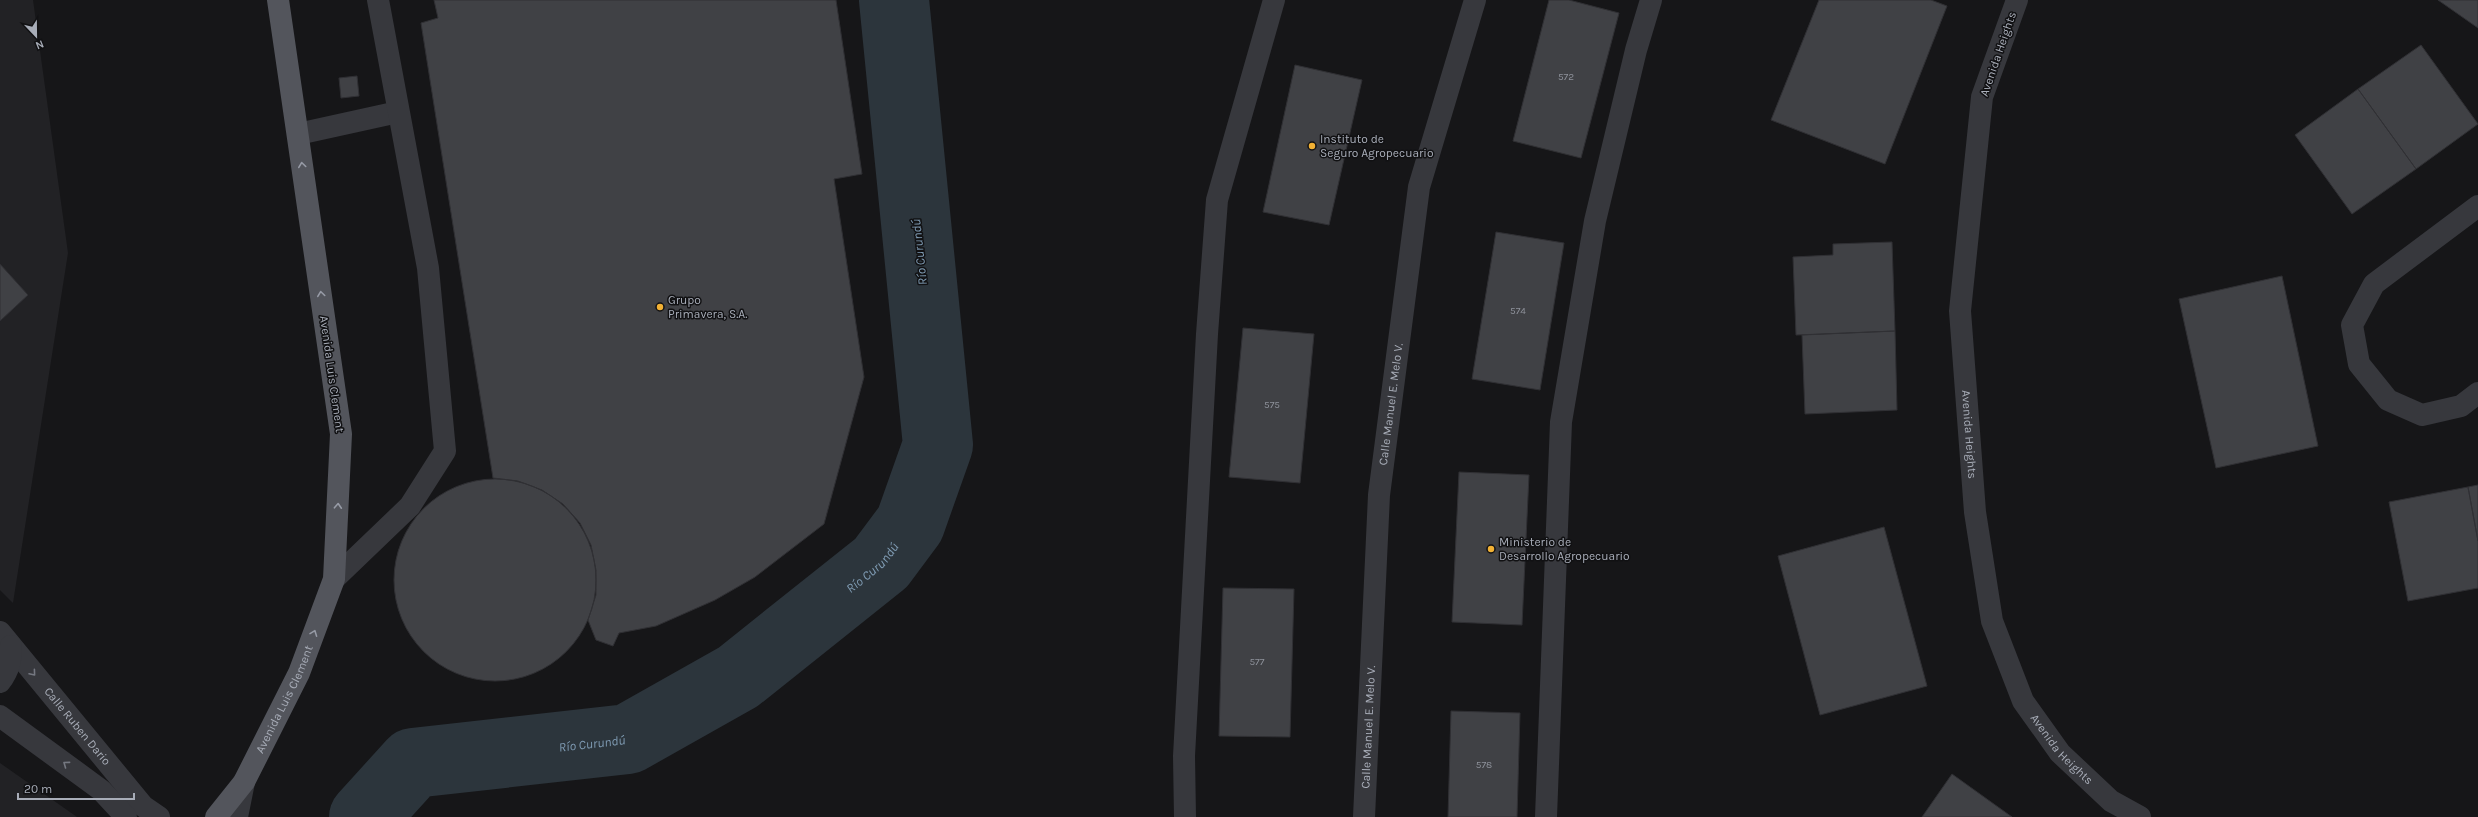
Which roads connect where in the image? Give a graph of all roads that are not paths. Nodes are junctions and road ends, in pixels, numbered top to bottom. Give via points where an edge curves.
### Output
1 (278, 0) edge
2 (378, 0) edge
3 (1274, 0) edge
4 (1475, 0) edge
5 (1651, 0) edge
6 (2017, 0) edge
7 (398, 112) junction
8 (298, 134) junction
9 (2478, 206) edge
10 (2478, 393) edge
11 (334, 579) junction
12 (5, 639) edge
13 (0, 682) edge
14 (0, 716) edge
15 (126, 817) edge
16 (159, 817) edge
17 (220, 817) edge
18 (1185, 817) edge
19 (1364, 817) edge
20 (1546, 817) edge
21 (2140, 817) edge

1 - 8 main road, Avenida Luis Clement
2 - 7 street
3 - 18 street via 1217,200 1207,334 1184,756
4 - 19 street, Calle Manuel E. Melo V. via 1419,187 1379,495
5 - 20 street via 1636,50 1595,221 1561,422
6 - 21 street, Avenida Heights via 1982,97 1960,312 1975,512 1992,621 2023,701 2060,753 2111,801
7 - 8 street
7 - 11 street via 428,268 445,451 410,506
11 -> 8 main road, Avenida Luis Clement via 342,434
9 - 10 street via 2374,284 2352,325 2359,364 2388,400 2422,415 2461,406
17 -> 11 main road, Avenida Luis Clement via 244,782 299,673
12 - 13 street via 11,661 7,674
12 -> 16 street, Calle Ruben Dario via 144,806
15 -> 14 street via 101,790

